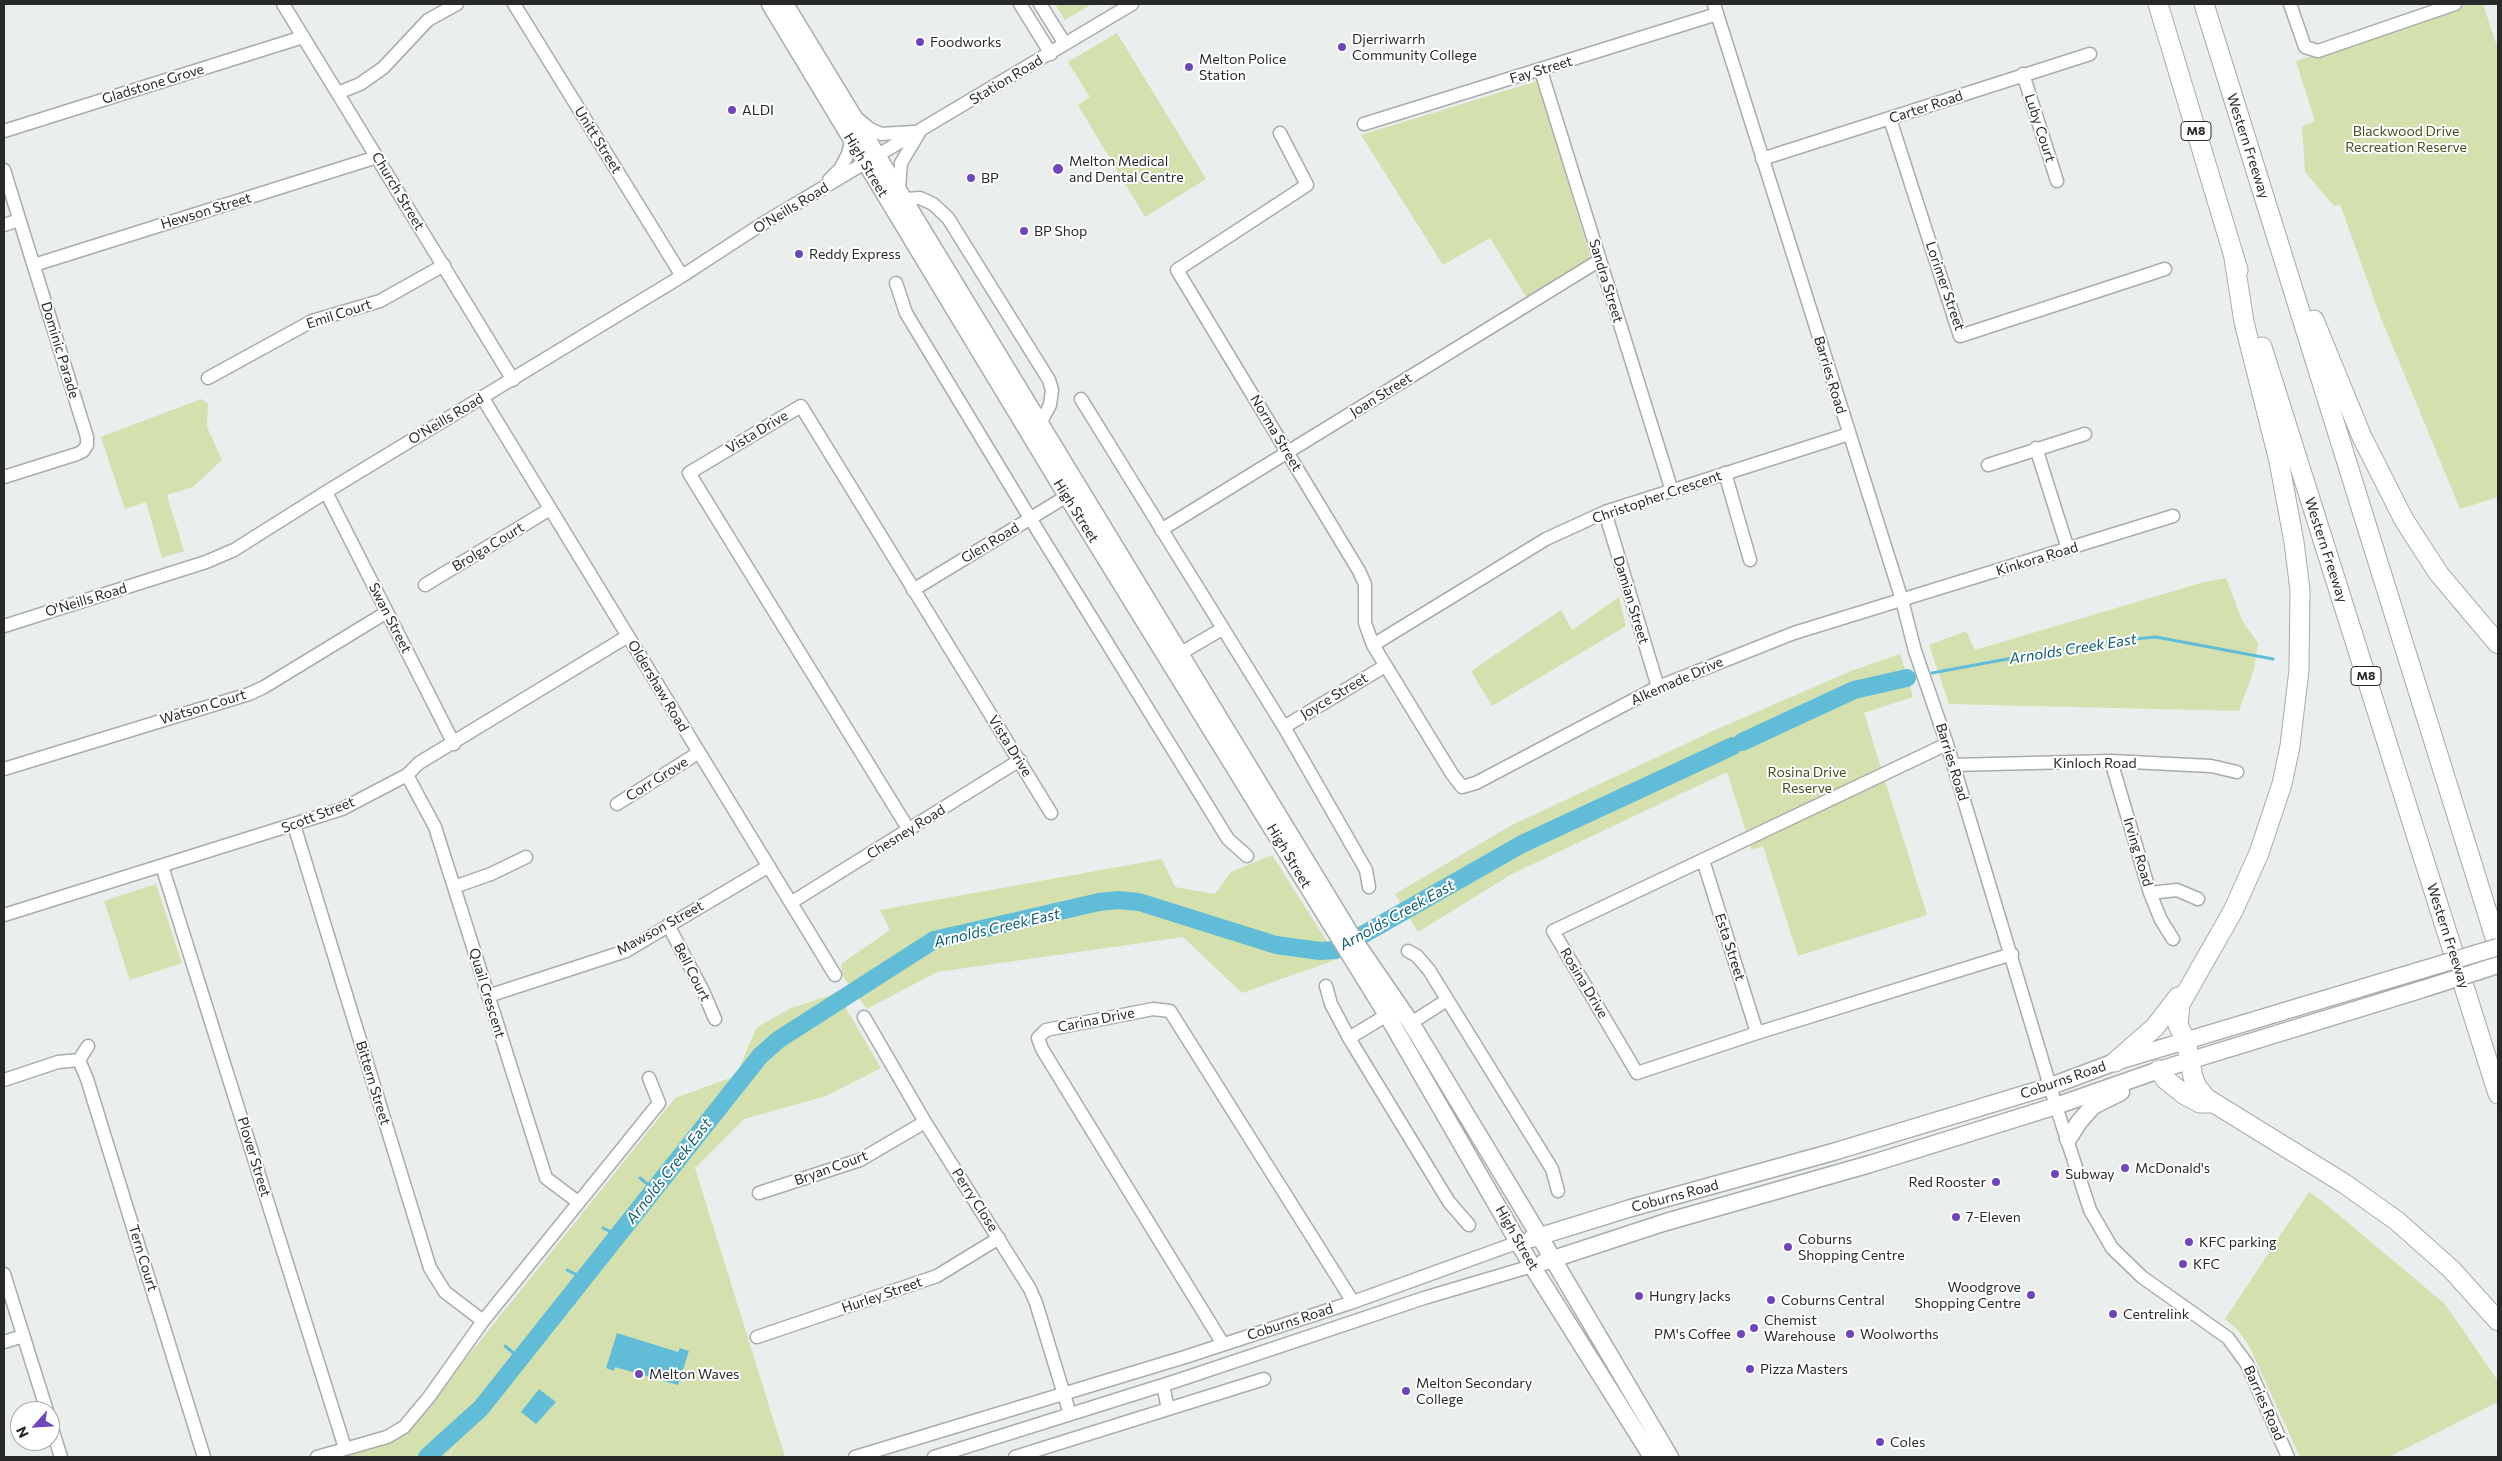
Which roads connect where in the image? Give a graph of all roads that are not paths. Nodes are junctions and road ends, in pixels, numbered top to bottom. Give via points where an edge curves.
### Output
1 (283, 4) edge
2 (457, 4) edge
3 (514, 4) edge
4 (770, 4) edge
5 (785, 4) edge
6 (1020, 4) edge
7 (1040, 4) edge
8 (1132, 4) edge
9 (2158, 4) edge
10 (2204, 4) edge
11 (2290, 4) edge
12 (2455, 4) edge
13 (1716, 9) edge
14 (303, 37) junction
15 (1065, 44) junction
16 (1051, 54) junction
17 (2090, 54) dead end
18 (1540, 71) junction
19 (2023, 74) junction
20 (338, 94) junction
21 (852, 114) junction
22 (1890, 119) junction
23 (1364, 124) dead end
24 (4, 130) edge
25 (920, 131) junction
26 (1280, 133) dead end
27 (851, 141) junction
28 (377, 157) junction
29 (1762, 159) junction
30 (872, 160) junction
31 (4, 170) edge
32 (2058, 181) dead end
33 (2259, 181) junction
34 (816, 192) junction
35 (902, 193) junction
36 (19, 220) junction
37 (4, 225) edge
38 (2234, 258) junction
39 (1600, 260) junction
40 (34, 265) junction
41 (444, 265) junction
42 (2164, 269) dead end
43 (682, 276) junction
44 (896, 283) dead end
45 (208, 378) dead end
46 (513, 380) junction
47 (482, 397) junction
48 (1081, 399) dead end
49 (1041, 422) junction
50 (1849, 434) junction
51 (2085, 434) dead end
52 (2036, 448) junction
53 (1287, 452) junction
54 (1988, 464) dead end
55 (1725, 473) junction
56 (4, 477) edge
57 (1672, 491) junction
58 (326, 492) junction
59 (1073, 493) junction
60 (550, 509) junction
61 (1605, 512) junction
62 (2173, 516) dead end
63 (1030, 518) junction
64 (1161, 530) junction
65 (2068, 549) junction
66 (1750, 560) dead end
67 (425, 585) dead end
68 (914, 590) junction
69 (1902, 600) junction
70 (387, 612) junction
71 (4, 626) edge
72 (1222, 629) junction
73 (628, 636) junction
74 (2498, 644) edge
75 (1373, 645) junction
76 (1176, 657) junction
77 (1385, 666) junction
78 (1658, 686) junction
79 (1284, 727) junction
80 (454, 744) junction
81 (1947, 744) junction
82 (698, 754) junction
83 (1020, 760) junction
84 (2110, 762) junction
85 (1953, 765) junction
86 (4, 769) edge
87 (2237, 772) dead end
88 (407, 775) junction
89 (1462, 786) joint
90 (617, 804) dead end
91 (1052, 813) dead end
92 (294, 825) junction
93 (909, 830) junction
94 (1247, 856) dead end
95 (526, 857) dead end
96 (1703, 860) junction
97 (162, 866) junction
98 (769, 866) junction
99 (454, 887) junction
100 (1369, 888) dead end
101 (2150, 893) junction
102 (2198, 899) dead end
103 (792, 902) junction
104 (4, 915) edge
105 (668, 925) junction
106 (2174, 939) dead end
107 (2498, 947) edge
108 (1408, 951) dead end
109 (2012, 954) junction
110 (2498, 965) edge
111 (835, 975) dead end
112 (2194, 978) junction
113 (1326, 986) dead end
114 (488, 996) junction
115 (1447, 1000) junction
116 (1394, 1011) junction
117 (864, 1017) dead end
118 (715, 1019) dead end
119 (1404, 1027) junction
120 (1757, 1033) junction
121 (1349, 1038) junction
122 (2186, 1041) junction
123 (88, 1046) dead end
124 (79, 1060) junction
125 (2189, 1061) junction
126 (2115, 1062) junction
127 (2159, 1070) junction
128 (649, 1078) dead end
129 (2132, 1079) junction
130 (4, 1080) edge
131 (2051, 1086) junction
132 (2498, 1094) edge
133 (2213, 1103) junction
134 (2056, 1106) junction
135 (925, 1122) junction
136 (2068, 1139) junction
137 (1862, 1143) junction
138 (1866, 1165) junction
139 (1558, 1191) dead end
140 (759, 1192) dead end
141 (578, 1202) junction
142 (1469, 1225) dead end
143 (1540, 1237) junction
144 (1000, 1238) junction
145 (1519, 1242) junction
146 (1553, 1259) junction
147 (1532, 1266) junction
148 (4, 1274) edge
149 (1353, 1302) junction
150 (483, 1321) junction
151 (2498, 1321) edge
152 (23, 1336) junction
153 (757, 1337) dead end
154 (4, 1342) edge
155 (1223, 1344) junction
156 (1264, 1379) dead end
157 (1163, 1385) junction
158 (1064, 1393) junction
159 (43, 1401) edge
160 (1168, 1409) junction
161 (1070, 1414) junction
162 (345, 1448) junction
163 (204, 1457) edge
164 (317, 1457) edge
165 (855, 1457) edge
166 (934, 1457) edge
167 (1015, 1457) edge
168 (1652, 1457) edge
169 (1670, 1457) edge
170 (2288, 1457) edge

1 - 14 street, Church Street
2 - 20 street via 428,20 383,68
3 - 43 street, Unitt Street
4 - 27 main road, High Street
5 - 21 main road, High Street
6 - 16 street
7 - 15 street
8 - 15 street, Station Road
9 - 38 highway, Western Freeway / M8
10 - 33 highway, Western Freeway
11 - 12 street via 2305,47 2318,52
13 - 18 street, Fay Street
13 - 29 street, Barries Road
14 - 20 street, Church Street
14 - 24 street, Gladstone Grove
15 - 16 street, Station Road
16 - 25 street, Station Road
17 - 19 street, Carter Road
18 - 23 street, Fay Street
18 - 39 street, Sandra Street
19 - 22 street, Carter Road
19 - 32 street, Luby Court
20 - 28 street, Church Street
21 - 25 street via 881,134
21 - 30 main road, High Street
22 - 29 street, Carter Road
22 - 42 street, Lorimer Street via 1960,336
25 - 30 street, Station Road
25 - 35 street via 901,163
26 - 53 street, Norma Street via 1307,185 1177,270
27 - 30 main road, High Street
27 - 34 street via 840,168
28 - 40 street, Hewson Street
28 - 41 street, Church Street
29 - 50 street, Barries Road
30 - 34 street, O'Neills Road
30 - 35 main road, High Street
30 - 59 main road, High Street
31 - 36 street, Dominic Parade
33 - 74 highway via 2344,395 2386,487 2408,528 2439,574
33 - 107 highway, Western Freeway
34 - 43 street, O'Neills Road
35 - 49 main road, High Street
35 - 49 street, High Street via 933,204 948,218 1049,380 1052,390 1050,405
36 - 37 street
36 - 40 street, Dominic Parade
38 - 112 highway via 2244,322 2279,461 2294,542 2300,590 2299,670 2282,784 2259,853 2233,911
38 - 132 highway, Western Freeway / M8
39 - 53 street, Joan Street
39 - 57 street, Sandra Street
40 - 56 street, Dominic Parade via 87,445 77,454
41 - 45 street, Emil Court via 380,301 312,321
41 - 46 street, Church Street
43 - 46 street, O'Neills Road
44 - 63 street via 906,313
46 - 47 street, O'Neills Road
47 - 58 street, O'Neills Road
47 - 60 street, Oldershaw Road
48 - 64 street
49 - 59 main road, High Street
50 - 55 street, Christopher Crescent
50 - 69 street, Barries Road
51 - 52 street
52 - 54 street
52 - 65 street
53 - 64 street, Joan Street
53 - 75 street, Norma Street via 1359,570 1364,584 1365,623
55 - 57 street, Christopher Crescent
55 - 66 street
57 - 61 street, Christopher Crescent
58 - 70 street, Swan Street
58 - 71 street, O'Neills Road via 234,550 206,562
59 - 63 street, Glen Road
59 - 76 main road, High Street
60 - 67 street, Brolga Court
60 - 73 street, Oldershaw Road
61 - 75 street, Christopher Crescent via 1546,539
61 - 78 street, Damian Street
62 - 65 street, Kinkora Road
63 - 68 street, Glen Road
63 - 94 street via 1228,839
64 - 72 street
65 - 69 street, Kinkora Road
68 - 83 street, Vista Drive
68 - 93 street, Vista Drive via 801,406 689,473
69 - 78 street, Alkemade Drive via 1794,633
69 - 81 street, Barries Road
70 - 80 street, Swan Street
70 - 86 street, Watson Court via 249,694
72 - 76 street
72 - 79 street
73 - 80 street, Scott Street
73 - 82 street, Oldershaw Road
75 - 77 street, Norma Street
76 - 116 main road, High Street via 1347,940
77 - 79 street, Joyce Street
77 - 89 street, Norma Street
78 - 89 street, Alkemade Drive via 1476,783
79 - 100 street via 1366,870
80 - 88 street, Scott Street via 419,763
81 - 85 street, Barries Road
81 - 96 street, Rosina Drive
82 - 90 street, Corr Grove
82 - 98 street, Oldershaw Road
83 - 91 street, Vista Drive
83 - 93 street, Chesney Road
84 - 85 street, Kinloch Road
84 - 87 street, Kinloch Road via 2211,766
84 - 101 street, Irving Road
85 - 109 street, Barries Road
88 - 92 street, Scott Street via 342,809
88 - 99 street, Quail Crescent via 435,826
92 - 97 street, Scott Street
92 - 150 street, Bittern Street via 430,1268 445,1292
93 - 103 street, Chesney Road
95 - 99 street
96 - 120 street, Esta Street
96 - 120 street, Rosina Drive via 1553,931 1637,1073
97 - 104 street, Scott Street
97 - 162 street, Plover Street
98 - 103 street, Oldershaw Road
98 - 105 street, Mawson Street
99 - 114 street, Quail Crescent
101 - 102 street via 2177,890
101 - 106 street, Irving Road via 2161,920
103 - 111 street, Oldershaw Road
105 - 114 street, Mawson Street via 626,951
105 - 118 street, Bell Court
107 - 122 main road, Coburns Road, bridge
108 - 115 street via 1422,962
109 - 120 street, Rosina Drive
109 - 131 street, Barries Road
110 - 125 main road, Coburns Road, bridge
112 - 122 highway via 2178,1011 2178,1025
112 - 126 highway via 2155,1027
113 - 121 street via 1331,1004
114 - 141 street, Quail Crescent via 546,1178
115 - 119 street
115 - 139 street via 1552,1170
116 - 119 main road, High Street
116 - 121 street
117 - 135 street, Perry Close
119 - 143 main road, High Street
119 - 145 main road, High Street
121 - 142 street via 1450,1202
122 - 125 highway
122 - 126 main road, Coburns Road
123 - 124 street
124 - 130 street via 58,1062
124 - 163 street, Tern Court
125 - 127 main road, Coburns Road
125 - 133 highway via 2197,1087
126 - 131 main road, Coburns Road
127 - 129 main road, Coburns Road
127 - 133 highway via 2185,1095 2200,1103
128 - 141 street via 659,1103
129 - 134 main road, Coburns Road
129 - 136 main road via 2121,1092 2093,1106
131 - 134 street, Barries Road
131 - 137 main road, Coburns Road
133 - 151 highway via 2345,1184 2398,1221 2451,1269
134 - 136 street, Barries Road
134 - 138 main road, Coburns Road
135 - 140 street, Bryan Court via 860,1160
135 - 144 street, Perry Close
136 - 170 street, Barries Road via 2090,1210 2112,1248 2142,1277 2228,1338 2247,1364
137 - 138 main road
137 - 143 main road, Coburns Road
138 - 146 main road, Coburns Road via 1666,1222
141 - 150 street
143 - 145 main road, Coburns Road
143 - 146 main road, High Street
144 - 153 street, Hurley Street via 937,1276
144 - 158 street, Perry Close via 1036,1303
145 - 147 main road, High Street
145 - 149 street, Coburns Road
146 - 147 main road, Coburns Road
146 - 169 main road, High Street
147 - 157 street, Coburns Road via 1424,1298
147 - 168 main road, High Street
148 - 152 street
149 - 155 street, Coburns Road
149 - 155 street, Carina Drive via 1170,1011 1152,1009 1046,1030 1038,1038 1042,1049
150 - 162 street via 429,1398 404,1427 387,1437
152 - 154 street
152 - 159 street
155 - 158 street, Coburns Road
156 - 160 street
157 - 160 street
157 - 161 street, Coburns Road
158 - 161 street, Perry Close
158 - 165 street, Coburns Road
160 - 167 street
161 - 166 street, Coburns Road
162 - 164 street

